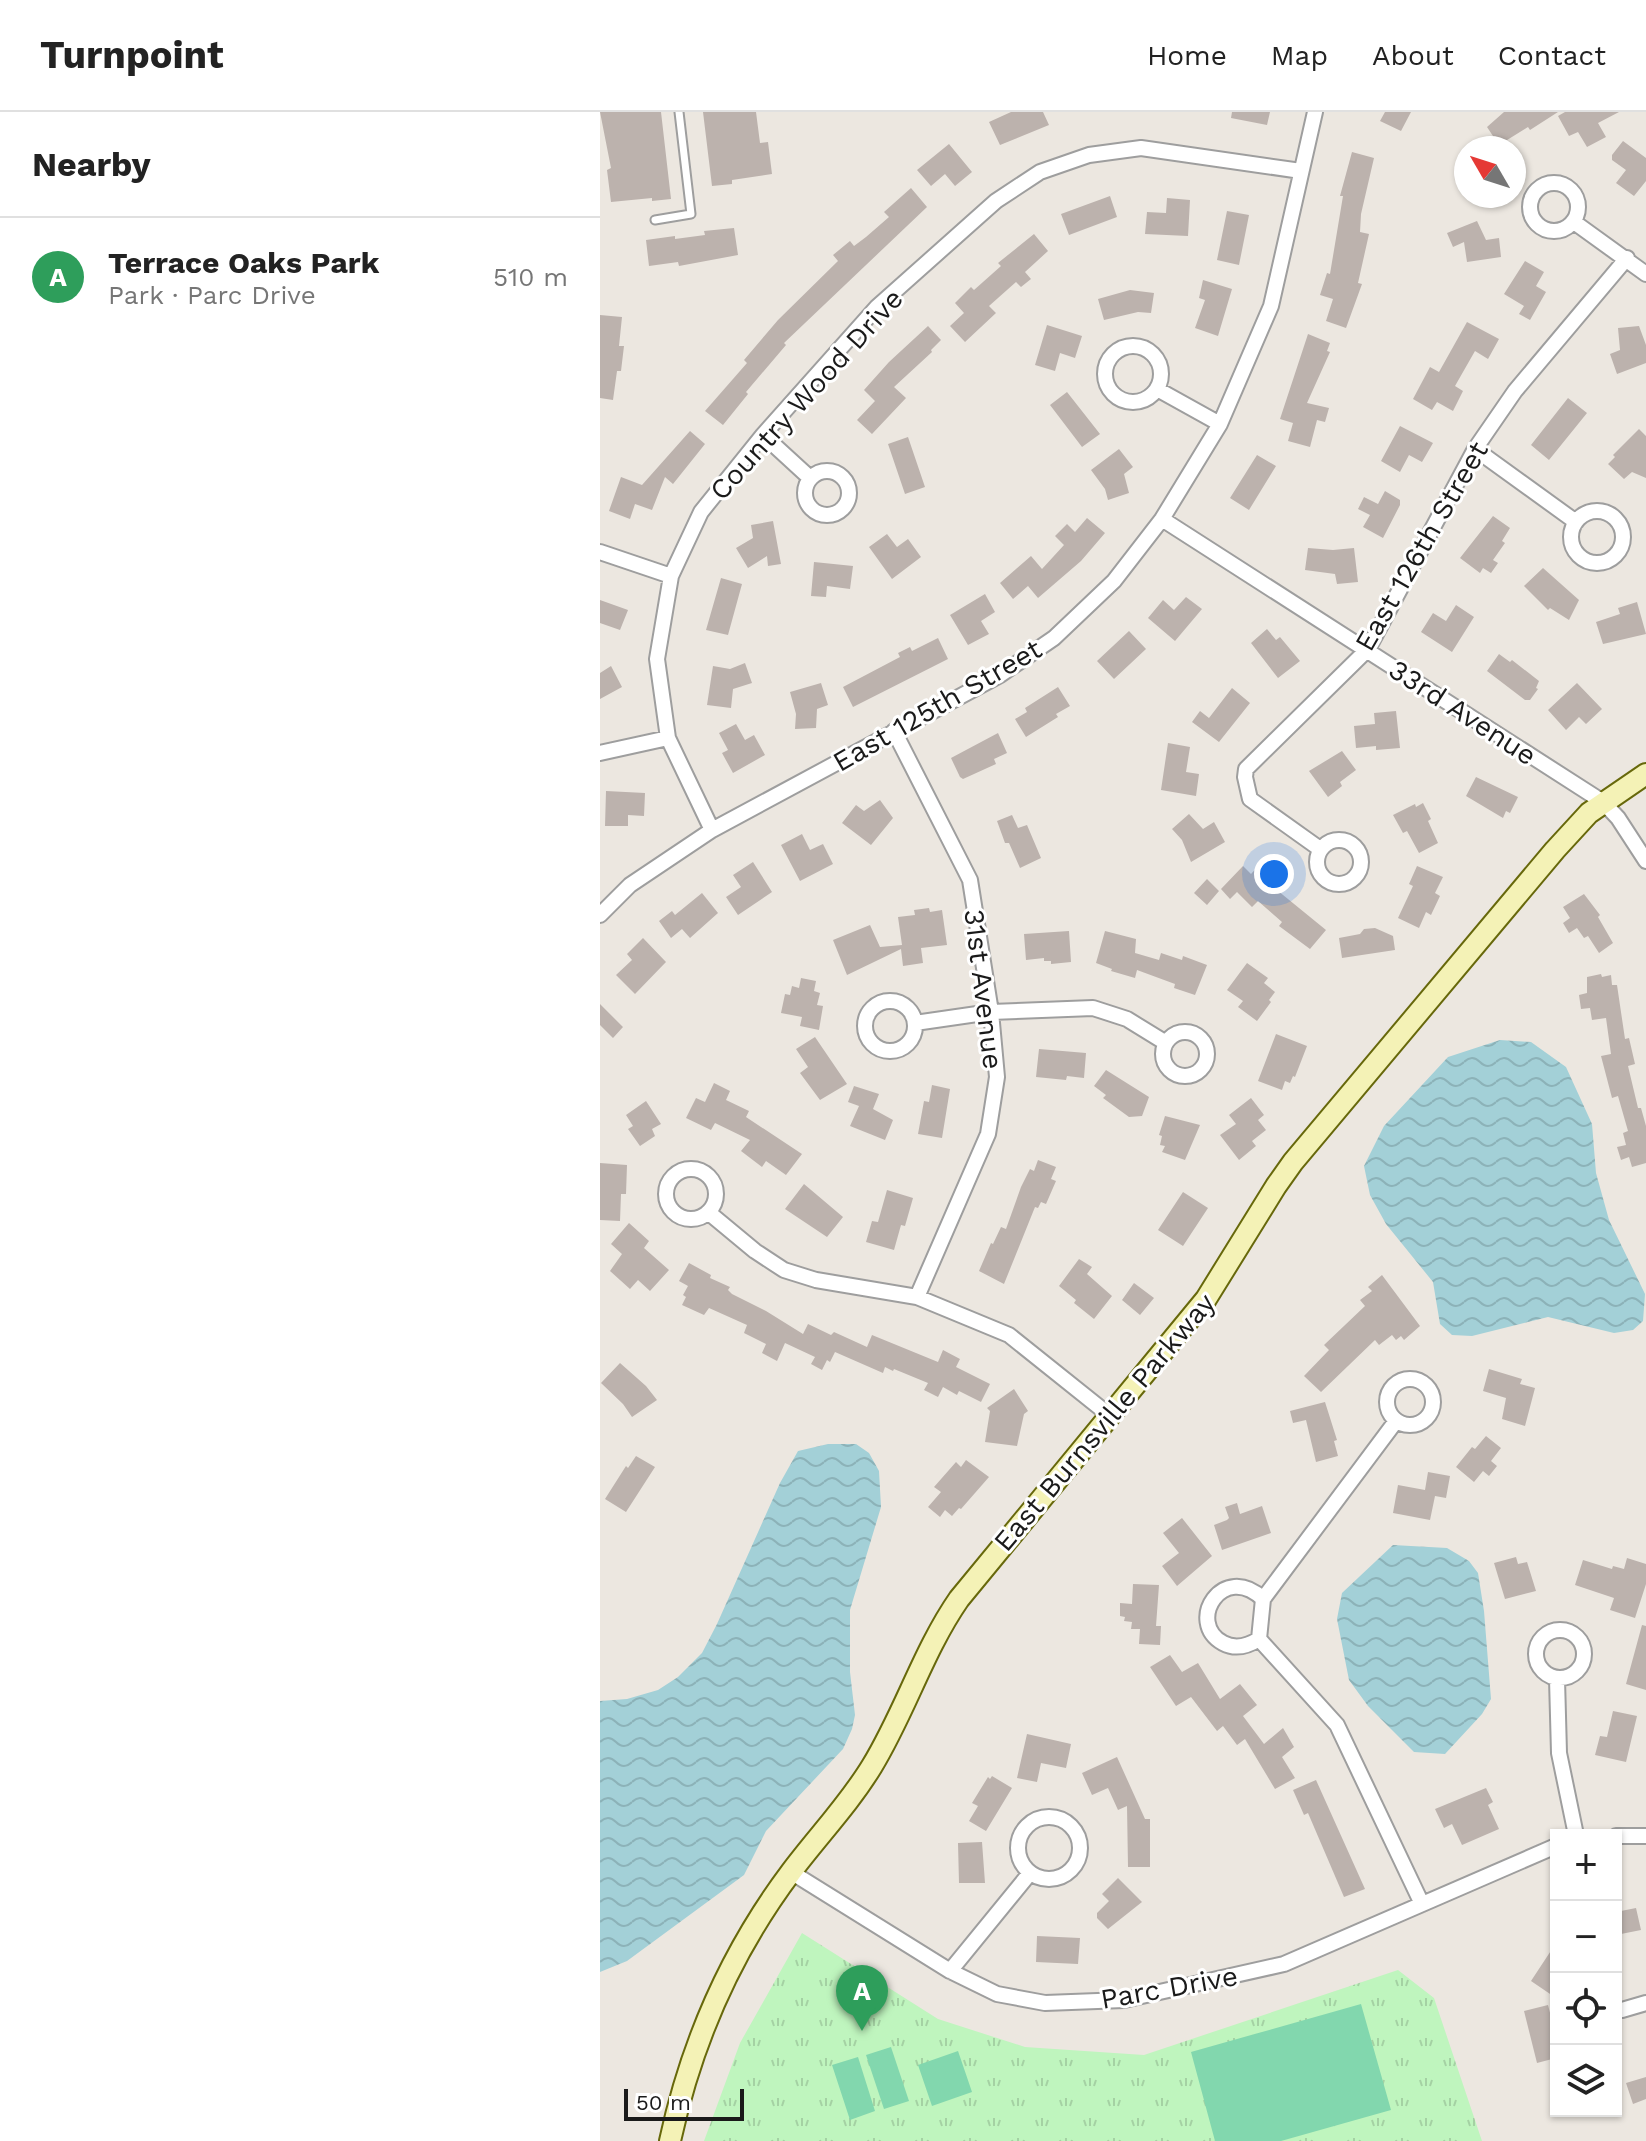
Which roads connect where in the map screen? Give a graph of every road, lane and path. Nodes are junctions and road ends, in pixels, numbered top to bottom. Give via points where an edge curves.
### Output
1 (679, 112) edge
2 (1315, 112) edge
3 (1301, 171) junction
4 (655, 220) dead end
5 (1574, 222) dead end
6 (1627, 258) junction
7 (1646, 274) edge
8 (1157, 389) dead end
9 (1220, 424) junction
10 (763, 435) junction
11 (1475, 449) junction
12 (810, 478) dead end
13 (1162, 519) junction
14 (1576, 522) dead end
15 (600, 552) edge
16 (671, 576) junction
17 (1368, 649) junction
18 (894, 731) junction
19 (668, 738) junction
20 (600, 753) edge
21 (1646, 774) edge
22 (1603, 802) junction
23 (712, 830) junction
24 (1320, 849) dead end
25 (1646, 861) edge
26 (600, 915) edge
27 (991, 1012) junction
28 (915, 1023) dead end
29 (1166, 1043) dead end
30 (708, 1212) dead end
31 (917, 1297) junction
32 (1109, 1415) junction
33 (1396, 1421) dead end
34 (1263, 1599) junction
35 (1259, 1639) junction
36 (1557, 1679) dead end
37 (1575, 1829) edge
38 (1622, 1836) edge
39 (1646, 1836) edge
40 (1550, 1849) edge
41 (791, 1872) junction
42 (1030, 1873) junction
43 (1422, 1904) junction
44 (950, 1971) junction
45 (1646, 2003) edge
46 (1622, 2010) dead end
47 (670, 2141) edge

1 - 4 lane via 691,214
2 - 3 street, East 125th Street
3 - 9 street, East 125th Street via 1271,306
3 - 10 street, Country Wood Drive via 1141,148 1089,155 1040,172 996,201 877,307
5 - 6 street
6 - 7 street
6 - 11 street, East 126th Street via 1515,391
8 - 9 street
9 - 13 street, East 125th Street
10 - 12 street
10 - 16 street, Country Wood Drive via 701,512
11 - 14 street
11 - 17 street, East 126th Street
13 - 17 street, 33rd Avenue
13 - 18 street, East 125th Street via 1114,581 1054,638 1000,675
15 - 16 street
16 - 19 street, Country Wood Drive via 657,659
17 - 22 street, 33rd Avenue
17 - 24 street, East 126th Street via 1246,769 1250,799
18 - 23 street, East 125th Street
18 - 27 street, 31st Avenue via 970,880
19 - 20 street
19 - 23 street, Country Wood Drive
21 - 22 street, East Burnsville Parkway
22 - 25 street, 33rd Avenue
22 - 32 street, East Burnsville Parkway via 1555,850 1293,1162 1214,1288
23 - 26 street, East 125th Street via 630,885
27 - 28 street
27 - 29 street via 1093,1008 1127,1019
27 - 31 street, 31st Avenue via 997,1077 988,1134
30 - 31 street via 784,1270
31 - 32 street via 1009,1335
32 - 41 street, East Burnsville Parkway via 959,1599 932,1641 874,1764
33 - 34 street
34 - 35 street
34 - 35 street via 1243,1586 1231,1587 1219,1592 1207,1613 1215,1637 1225,1644 1249,1646
35 - 43 street via 1337,1725
36 - 37 street via 1559,1753
38 - 39 street
40 - 43 street, Parc Drive
41 - 44 street, Parc Drive
41 - 47 street, East Burnsville Parkway via 717,1996 680,2096
42 - 42 street via 1053,1879 1074,1867 1080,1844 1068,1823 1045,1817 1024,1830 1018,1853
42 - 44 street
43 - 44 street, Parc Drive via 1284,1964 1124,2000 1033,2001 997,1994
45 - 46 street

